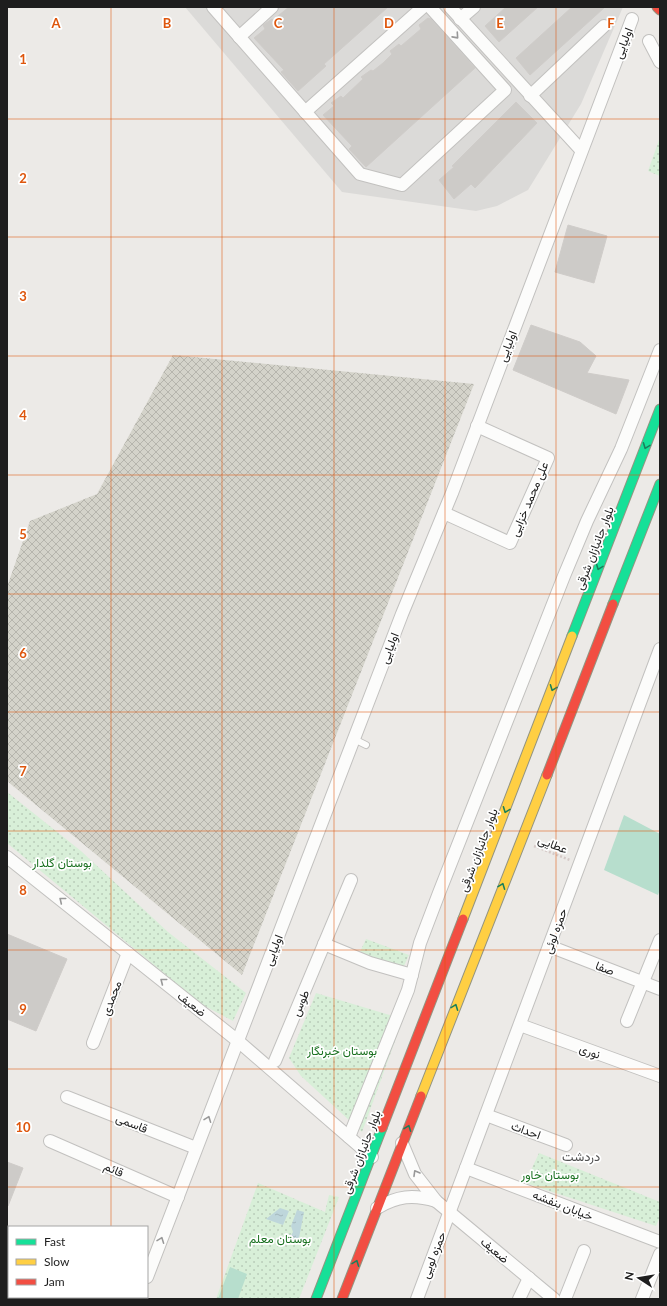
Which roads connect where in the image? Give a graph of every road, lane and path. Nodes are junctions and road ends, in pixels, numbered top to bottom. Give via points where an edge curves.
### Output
1 (213, 7) edge
2 (272, 7) edge
3 (424, 7) edge
4 (430, 7) edge
5 (450, 7) edge
6 (474, 7) edge
7 (657, 7) edge
8 (660, 10) edge
9 (460, 19) junction
10 (632, 19) dead end
11 (604, 26) dead end
12 (239, 37) junction
13 (649, 41) dead end
14 (660, 62) edge
15 (530, 96) junction
16 (305, 112) junction
17 (581, 150) junction
18 (660, 350) edge
19 (660, 409) edge
20 (478, 426) junction
21 (660, 484) edge
22 (444, 513) junction
23 (660, 649) edge
24 (354, 740) junction
25 (366, 745) dead end
26 (520, 841) junction
27 (7, 857) edge
28 (580, 864) junction
29 (351, 880) dead end
30 (660, 940) edge
31 (324, 944) junction
32 (549, 946) junction
33 (128, 953) junction
34 (412, 975) junction
35 (642, 982) junction
36 (660, 989) edge
37 (627, 1021) dead end
38 (520, 1024) junction
39 (238, 1040) junction
40 (93, 1043) dead end
41 (275, 1061) dead end
42 (660, 1076) edge
43 (67, 1097) dead end
44 (486, 1115) junction
45 (349, 1137) junction
46 (50, 1141) dead end
47 (402, 1143) junction
48 (566, 1145) dead end
49 (196, 1148) junction
50 (372, 1157) junction
51 (466, 1168) junction
52 (178, 1197) junction
53 (436, 1201) junction
54 (377, 1208) junction
55 (450, 1212) junction
56 (660, 1242) edge
57 (584, 1251) dead end
58 (660, 1254) edge
59 (148, 1274) edge
60 (529, 1278) junction
61 (316, 1299) edge
62 (342, 1299) edge
63 (417, 1299) edge
64 (519, 1299) edge
65 (554, 1299) edge
66 (565, 1299) edge
67 (642, 1299) edge

1 - 12 street
2 - 12 street
3 - 16 street
4 -> 16 street via 505,90 402,185 360,174
5 - 9 street
6 - 9 street
7 - 8 main road
9 - 15 street
10 - 17 street, اولیایی
11 - 15 street
12 - 16 street
13 - 14 street
15 - 17 street
17 - 20 street, اولیایی
18 - 34 street via 621,449 587,521 476,792 420,943
19 -> 50 main road, بلوار جانبازان شرقی
20 - 22 street, اولیایی
20 - 22 street, علی محمد خزایی via 548,458 510,543
21 - 26 main road
22 - 24 street, اولیایی
23 - 28 street, حمزه لوئی
24 - 25 lane
24 - 39 street, اولیایی
26 - 28 path, عطایی
47 -> 26 main road
33 -> 27 street, ضعیف
28 - 32 street, حمزه لوئی
29 - 31 street, طوس
30 - 35 street
31 - 34 street via 370,963
31 - 41 street, طوس
32 - 35 street, صفا
32 - 38 street, حمزه لوئی
39 -> 33 street, ضعیف
33 - 40 street, محمدی
34 - 45 street
35 - 36 street, صفا
35 - 37 street
38 - 42 street, نوری
38 - 44 street, حمزه لوئی
39 - 45 street, ضعیف
49 -> 39 street, اولیایی
43 - 49 street, قاسمی
44 - 48 street, احداث
44 - 51 street, حمزه لوئی
45 - 50 street, ضعیف
46 - 52 street, قائم
53 -> 47 street via 416,1174
47 - 54 main road
49 - 52 street, اولیایی
50 - 61 main road, بلوار جانبازان شرقی
51 - 55 street, حمزه لوئی
51 - 56 street, خیابان بنفشه
59 -> 52 street, اولیایی
53 - 54 street via 421,1196 405,1196 390,1200
53 - 55 street, ضعیف
62 -> 54 main road
55 - 60 street, ضعیف
55 - 63 street, حمزه لویی
57 - 66 street
58 - 67 street
60 - 64 street
60 - 65 street, ضعیف

